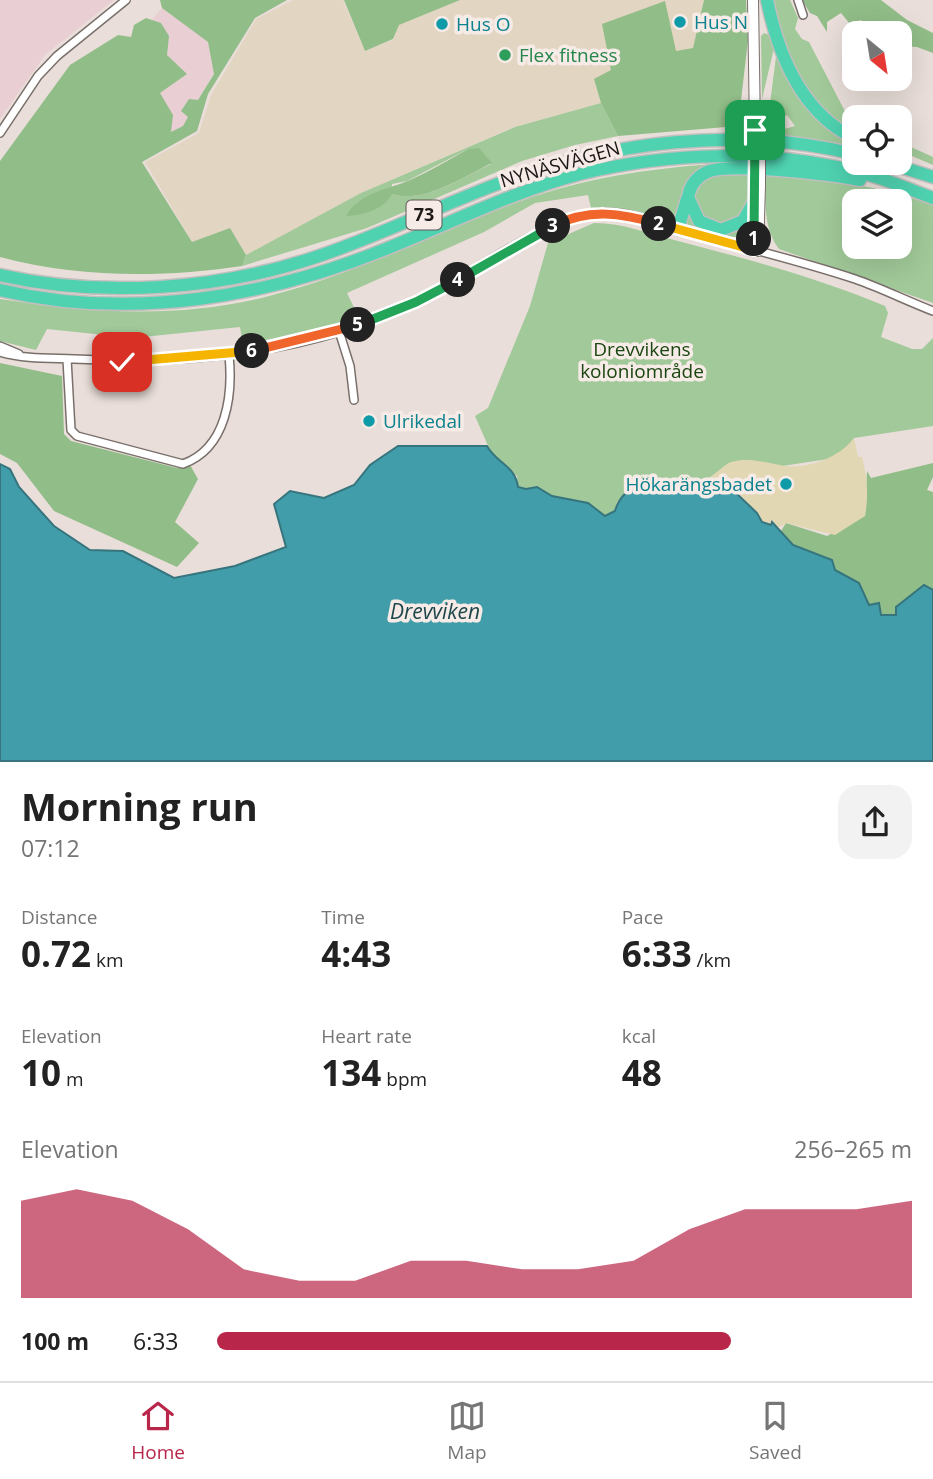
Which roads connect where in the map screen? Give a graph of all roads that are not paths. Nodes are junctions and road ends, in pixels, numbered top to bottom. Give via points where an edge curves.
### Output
1 (126, 0) edge
2 (756, 0) edge
3 (767, 0) edge
4 (798, 0) edge
5 (803, 15) dead end
6 (756, 35) junction
7 (778, 37) junction
8 (842, 130) edge
9 (0, 133) edge
10 (842, 152) edge
11 (912, 164) edge
12 (912, 169) edge
13 (933, 174) edge
14 (898, 184) junction
15 (757, 185) junction
16 (688, 197) junction
17 (933, 198) edge
18 (755, 200) junction
19 (678, 229) junction
20 (756, 250) junction
21 (0, 275) edge
22 (0, 290) edge
23 (933, 311) edge
24 (338, 331) junction
25 (0, 346) edge
26 (0, 352) edge
27 (229, 355) junction
28 (26, 357) junction
29 (66, 359) junction
30 (354, 400) dead end

1 - 9 street via 38,76
2 - 6 main road
3 - 7 highway
4 - 5 street
6 - 7 main road via 767,28
6 - 15 main road, bridge
7 - 8 highway via 798,86 822,117
10 - 21 highway, NYNÄSVÄGEN / 73 via 742,141 637,147 536,171 317,257 254,274 154,287 80,285
11 - 13 highway
12 - 13 highway
14 - 16 highway via 807,173 713,170 694,181
14 - 17 highway, NYNÄSVÄGEN / 73
14 - 22 highway, NYNÄSVÄGEN / 73 via 790,159 705,157 636,163 517,193 390,247 255,291 156,303 73,302
15 - 18 main road
15 - 20 main road
16 - 18 highway via 699,221 721,230 743,221
16 - 19 highway
18 - 20 main road
19 - 20 street
19 - 24 street via 611,213 568,219 416,302
20 - 23 street via 856,279
24 - 27 street
24 - 30 street via 350,366
25 - 28 street
26 - 28 street
27 - 29 street via 156,361
27 - 29 street via 229,410 205,452 183,464 76,436 71,430
28 - 29 street

